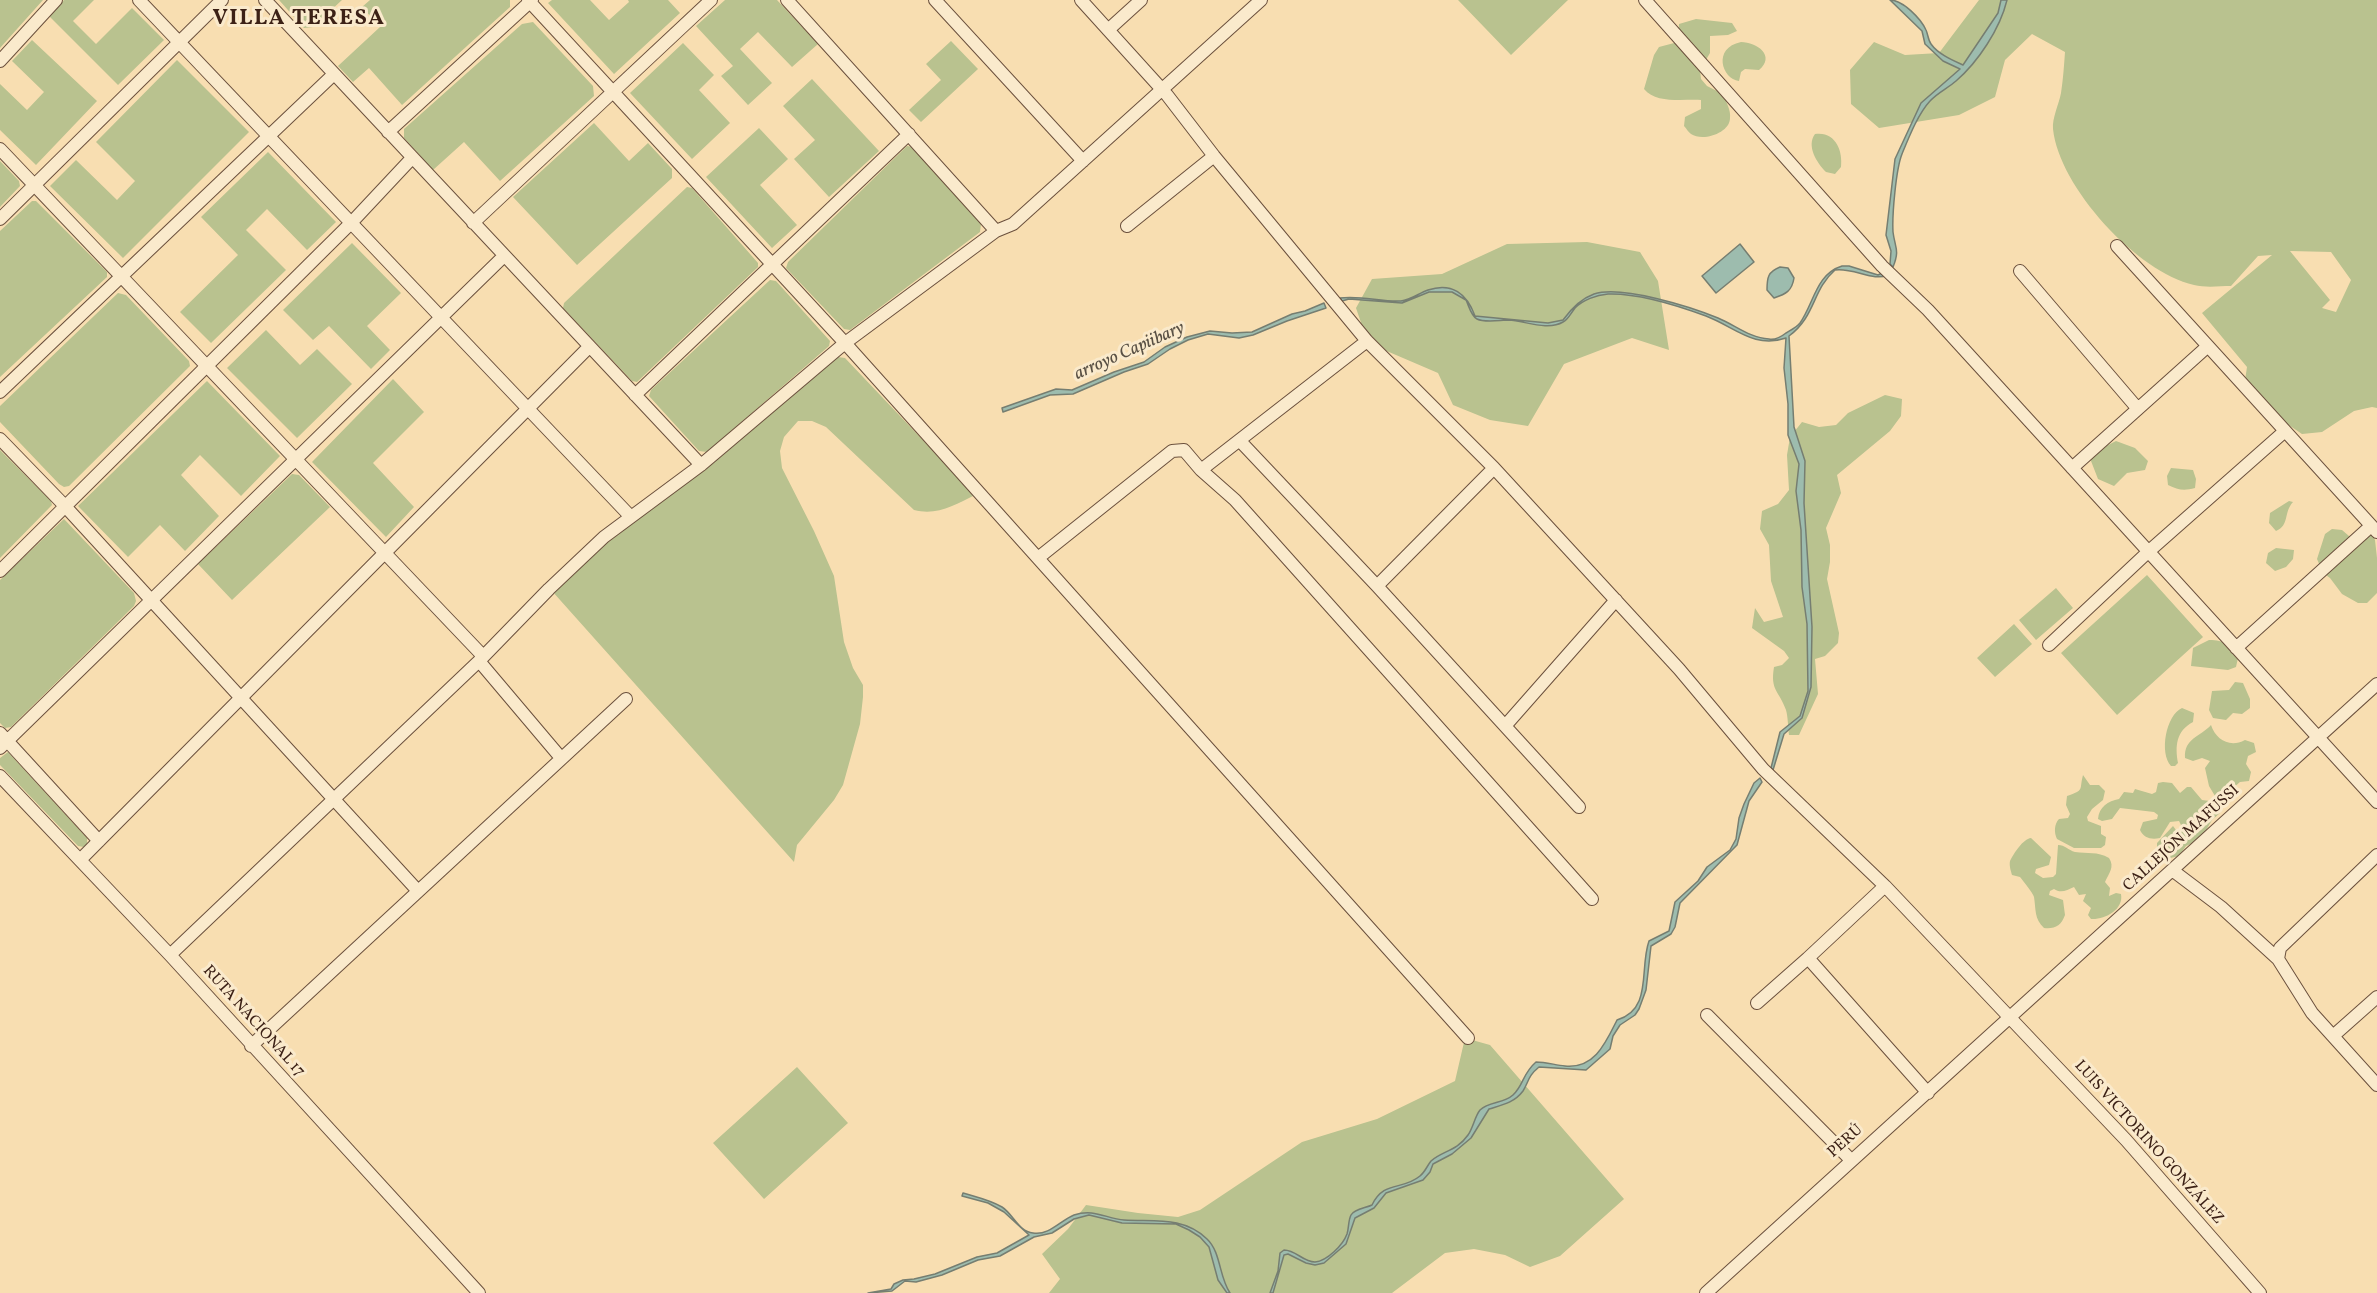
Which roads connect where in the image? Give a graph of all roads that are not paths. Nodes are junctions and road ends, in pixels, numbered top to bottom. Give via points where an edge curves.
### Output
1 (56, 0) edge
2 (139, 0) edge
3 (222, 0) edge
4 (265, 0) edge
5 (711, 0) edge
6 (787, 0) edge
7 (935, 0) edge
8 (1081, 0) edge
9 (1141, 0) edge
10 (1645, 0) edge
11 (530, 1) edge
12 (1254, 2) edge
13 (1108, 30) junction
14 (179, 42) junction
15 (0, 61) edge
16 (334, 74) junction
17 (1162, 89) junction
18 (613, 92) junction
19 (388, 132) junction
20 (909, 134) junction
21 (270, 135) junction
22 (0, 150) edge
23 (1214, 156) junction
24 (412, 158) junction
25 (1083, 160) junction
26 (34, 186) junction
27 (0, 219) edge
28 (352, 222) junction
29 (473, 223) junction
30 (1127, 226) dead end
31 (996, 231) junction
32 (2117, 246) dead end
33 (504, 256) junction
34 (772, 264) junction
35 (2020, 271) dead end
36 (121, 276) junction
37 (441, 317) junction
38 (1367, 341) junction
39 (845, 343) junction
40 (2208, 346) junction
41 (589, 347) junction
42 (206, 365) junction
43 (0, 392) edge
44 (635, 395) junction
45 (528, 408) junction
46 (2138, 409) junction
47 (2285, 430) junction
48 (0, 439) edge
49 (1240, 441) junction
50 (296, 459) junction
51 (701, 465) junction
52 (1494, 468) junction
53 (2072, 468) junction
54 (1201, 470) junction
55 (64, 505) junction
56 (631, 517) junction
57 (2374, 529) edge
58 (2148, 552) junction
59 (385, 553) junction
60 (1038, 558) junction
61 (0, 571) edge
62 (1377, 586) junction
63 (151, 600) junction
64 (1616, 600) junction
65 (2049, 645) dead end
66 (2236, 648) junction
67 (481, 658) junction
68 (2377, 684) edge
69 (241, 698) junction
70 (626, 699) dead end
71 (1505, 726) junction
72 (2318, 738) junction
73 (3, 741) edge
74 (561, 758) junction
75 (0, 776) edge
76 (335, 800) junction
77 (2377, 802) edge
78 (1579, 807) dead end
79 (99, 841) junction
80 (2377, 855) edge
81 (81, 859) junction
82 (2172, 870) junction
83 (1885, 886) junction
84 (418, 891) junction
85 (1592, 899) dead end
86 (170, 955) junction
87 (1808, 958) junction
88 (2278, 959) junction
89 (2377, 997) edge
90 (1756, 1003) dead end
91 (1707, 1015) dead end
92 (2009, 1018) junction
93 (2333, 1036) junction
94 (1468, 1038) dead end
95 (251, 1046) junction
96 (2377, 1085) edge
97 (1928, 1093) junction
98 (1851, 1160) junction
99 (478, 1293) edge
100 (1706, 1293) edge
101 (2260, 1293) edge

1 - 15 street
2 - 14 street
3 - 14 street
4 - 16 street
5 - 18 street
6 - 20 street
7 - 25 street
8 - 13 street, LUIS VICTORINO GONZÁLEZ
9 - 13 street
10 - 53 street via 1882,266 1928,310
11 - 18 street
11 - 19 street
12 - 17 street
13 - 17 street, LUIS VICTORINO GONZÁLEZ
14 - 21 street
14 - 26 street
16 - 19 street
16 - 21 street
17 - 23 street, LUIS VICTORINO GONZÁLEZ
17 - 25 street
18 - 29 street
18 - 34 street
19 - 24 street
20 - 31 street
20 - 34 street
21 - 28 street
21 - 36 street
22 - 26 street
23 - 30 street
23 - 38 street, LUIS VICTORINO GONZÁLEZ
24 - 28 street
24 - 29 street
25 - 31 street via 1013,224
26 - 27 street
26 - 36 street
28 - 37 street
28 - 42 street
29 - 33 street
31 - 39 street
32 - 40 street
33 - 37 street
33 - 41 street
34 - 39 street
34 - 44 street
35 - 46 street
36 - 42 street
36 - 43 street
37 - 45 street
37 - 50 street
38 - 49 street
38 - 52 street, LUIS VICTORINO GONZÁLEZ
39 - 51 street
39 - 60 street
40 - 46 street
40 - 47 street
41 - 44 street
41 - 45 street
42 - 50 street
42 - 55 street
44 - 51 street
45 - 56 street
45 - 59 street
46 - 53 street
47 - 57 street
47 - 58 street
48 - 55 street
49 - 54 street
49 - 62 street
50 - 59 street
50 - 63 street
51 - 56 street
52 - 62 street
52 - 64 street, LUIS VICTORINO GONZÁLEZ
53 - 58 street
54 - 60 street via 1184,450 1172,451
54 - 85 street via 1235,500
55 - 61 street
55 - 63 street
56 - 67 street via 557,581
57 - 66 street
58 - 65 street
58 - 66 street
59 - 67 street
59 - 69 street
60 - 94 street
62 - 71 street
63 - 69 street
63 - 73 street
64 - 71 street
64 - 83 street, LUIS VICTORINO GONZÁLEZ via 1763,769
66 - 72 street
67 - 74 street
67 - 76 street
68 - 72 street, CALLEJÓN MAFUSSI
69 - 76 street
69 - 79 street
70 - 74 street
71 - 78 street
72 - 77 street
72 - 82 street, CALLEJÓN MAFUSSI
73 - 79 street
74 - 84 street
75 - 81 street, RUTA NACIONAL 17
76 - 84 street
76 - 86 street
79 - 81 street
80 - 88 street via 2280,948
81 - 86 street, RUTA NACIONAL 17
82 - 88 street via 2221,907
82 - 92 street, CALLEJÓN MAFUSSI
83 - 87 street
83 - 92 street, LUIS VICTORINO GONZÁLEZ
84 - 95 street
86 - 95 street, RUTA NACIONAL 17
87 - 90 street
87 - 97 street
88 - 93 street via 2312,1013
89 - 93 street
91 - 98 street
92 - 97 street, PERÚ
92 - 101 street, LUIS VICTORINO GONZÁLEZ via 2126,1140
93 - 96 street
95 - 99 street, RUTA NACIONAL 17
97 - 98 street, PERÚ
98 - 100 street, PERÚ

